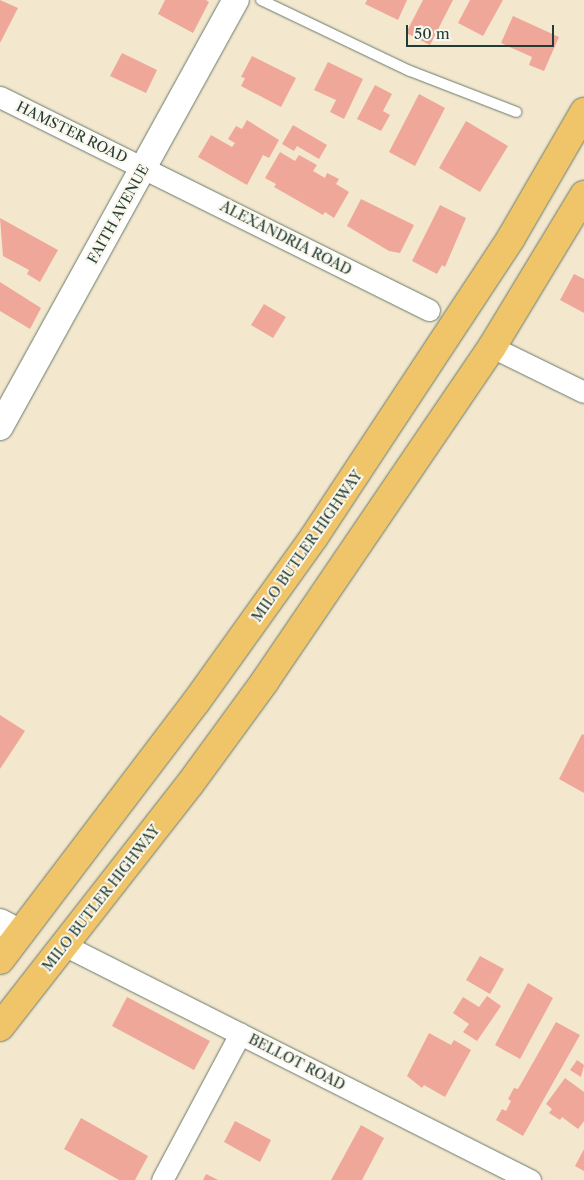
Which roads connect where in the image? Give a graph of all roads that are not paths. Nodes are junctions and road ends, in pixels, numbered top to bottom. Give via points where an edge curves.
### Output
1 (236, 0) edge
2 (261, 0) edge
3 (0, 98) edge
4 (516, 112) dead end
5 (584, 112) edge
6 (144, 167) junction
7 (584, 195) edge
8 (429, 310) dead end
9 (492, 347) junction
10 (584, 392) edge
11 (0, 427) edge
12 (10, 927) edge
13 (64, 945) junction
14 (0, 960) edge
15 (0, 1027) edge
16 (240, 1034) junction
17 (162, 1180) edge
18 (530, 1180) edge

1 - 6 street, FAITH AVENUE
2 - 4 lane via 410,71
3 - 6 street, HAMSTER ROAD
5 - 12 main road, MILO BUTLER HIGHWAY via 505,247 314,537 190,710
6 - 8 street, ALEXANDRIA ROAD
6 - 11 street, FAITH AVENUE
7 - 9 main road, MILO BUTLER HIGHWAY
9 - 10 street
9 - 13 main road, MILO BUTLER HIGHWAY via 265,682
12 - 14 main road, MILO BUTLER HIGHWAY
13 - 15 main road, MILO BUTLER HIGHWAY
13 - 16 street, BELLOT ROAD
16 - 17 street
16 - 18 street, BELLOT ROAD

